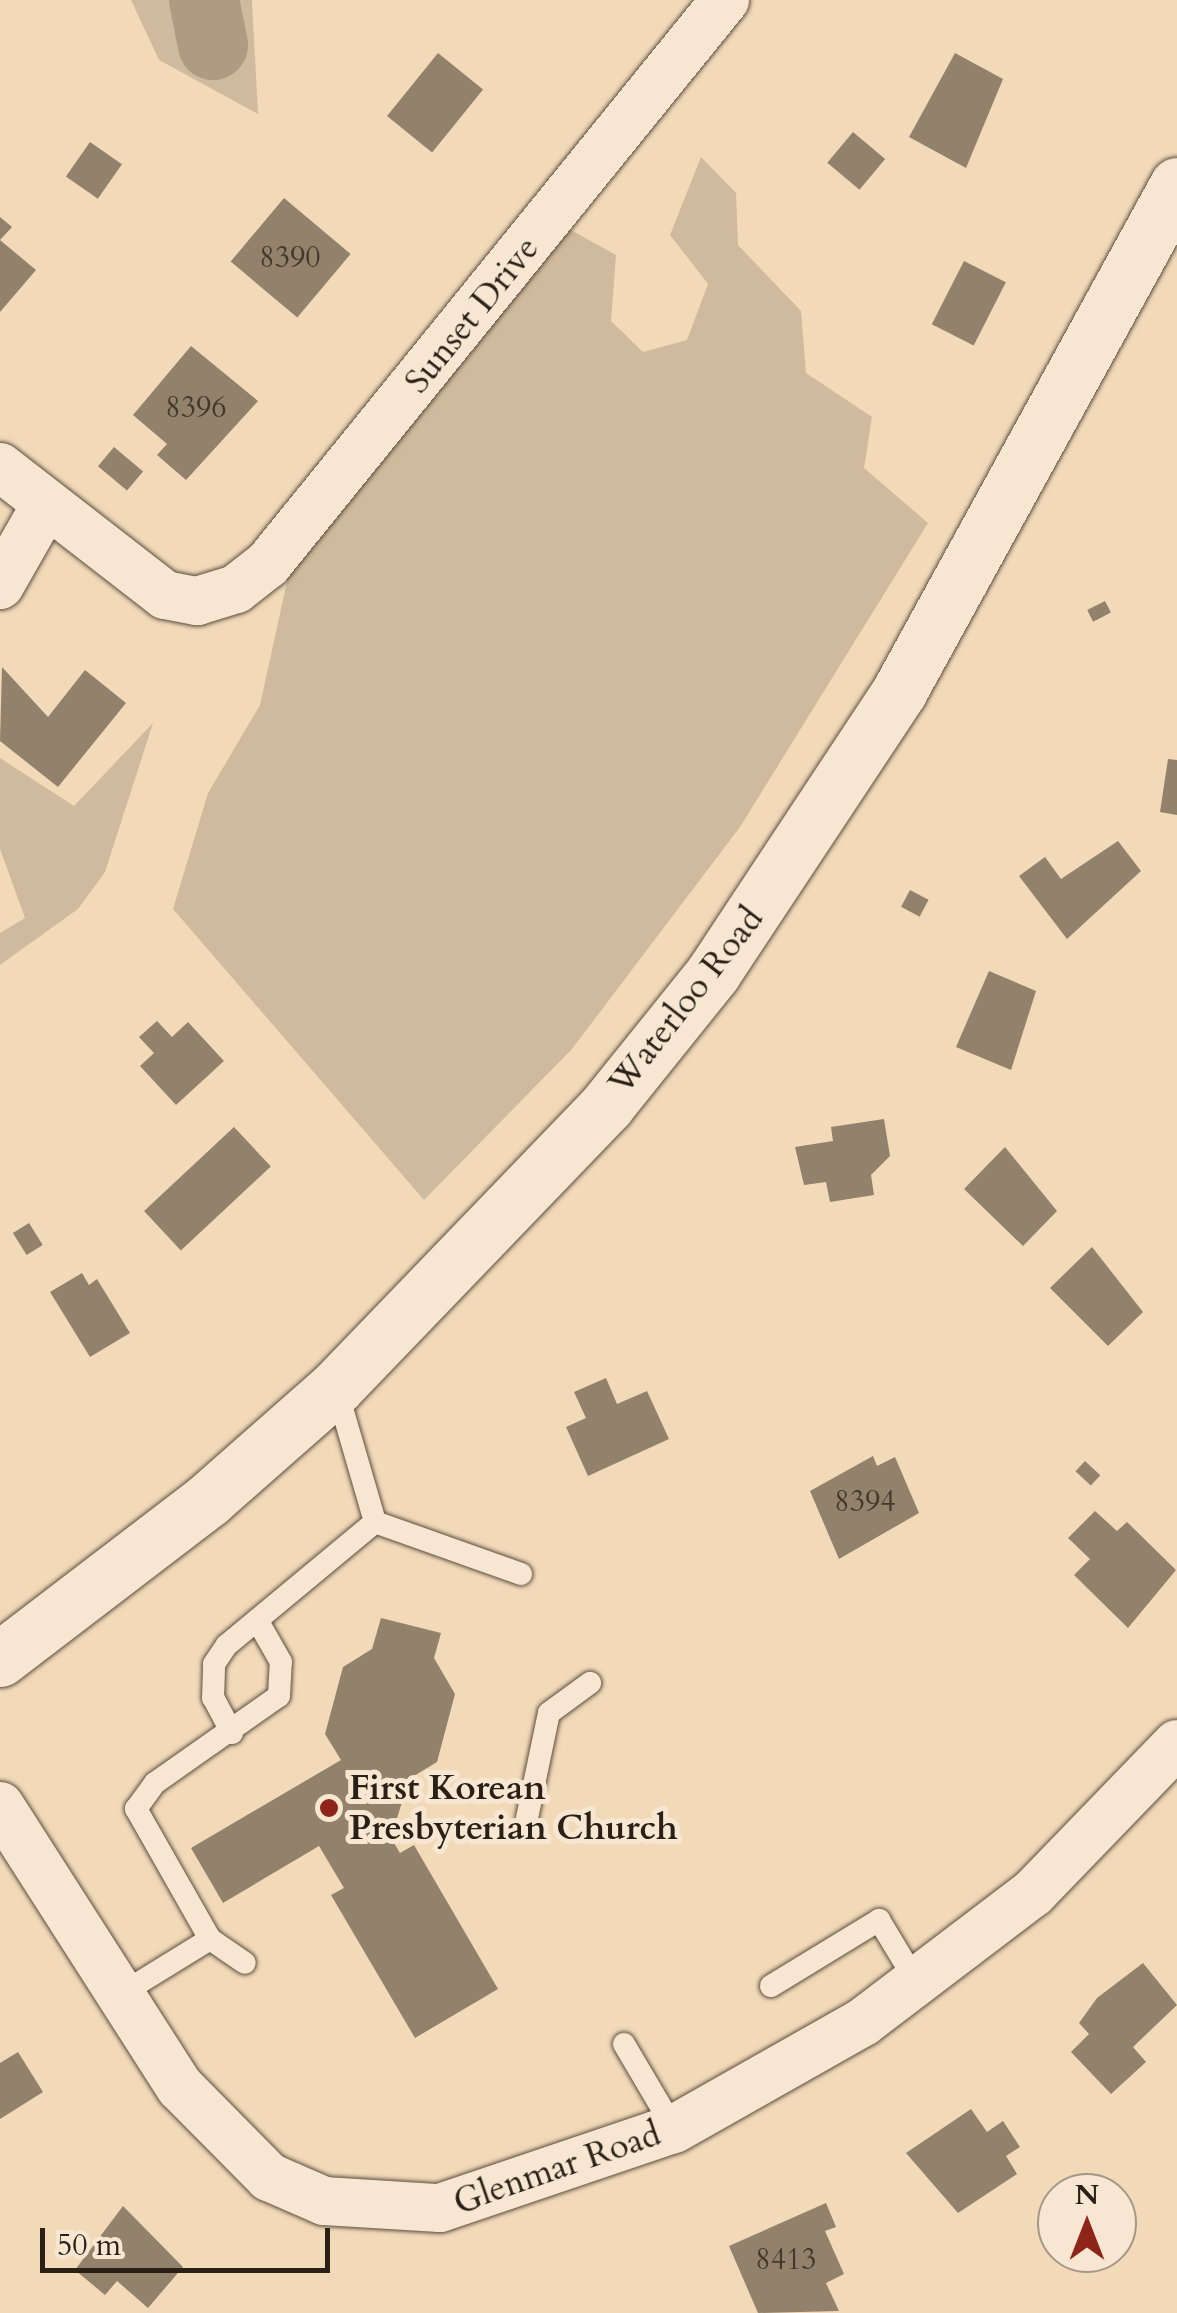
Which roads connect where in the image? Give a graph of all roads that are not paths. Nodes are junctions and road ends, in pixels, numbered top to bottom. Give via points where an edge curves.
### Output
1 (725, 0) edge
2 (1177, 186) edge
3 (0, 467) edge
4 (45, 506) junction
5 (0, 585) edge
6 (336, 1387) junction
7 (375, 1522) junction
8 (521, 1574) dead end
9 (257, 1620) junction
10 (0, 1659) edge
11 (590, 1683) dead end
12 (232, 1733) junction
13 (1177, 1744) edge
14 (0, 1806) edge
15 (527, 1818) dead end
16 (210, 1939) junction
17 (246, 1963) dead end
18 (918, 1984) junction
19 (770, 1986) dead end
20 (120, 1994) junction
21 (624, 2044) dead end
22 (674, 2128) junction

1 - 4 street, Sunset Drive via 268,564 236,589 196,601 134,578
2 - 6 main road, Waterloo Road via 900,690 713,973 607,1105
3 - 4 street
4 - 5 street
6 - 7 lane
6 - 10 main road, Waterloo Road
7 - 8 lane
7 - 9 lane
9 - 12 lane via 214,1664 212,1698
9 - 12 lane via 281,1662 280,1696
11 - 15 lane via 549,1713
12 - 16 lane via 154,1783 136,1809
13 - 18 street, Glenmar Road via 1034,1893
14 - 20 street, Glenmar Road
16 - 17 lane
16 - 20 lane
18 - 19 lane via 879,1920
18 - 22 street, Glenmar Road
20 - 22 street, Glenmar Road via 180,2087 224,2135 269,2178 324,2200 440,2208
21 - 22 lane

